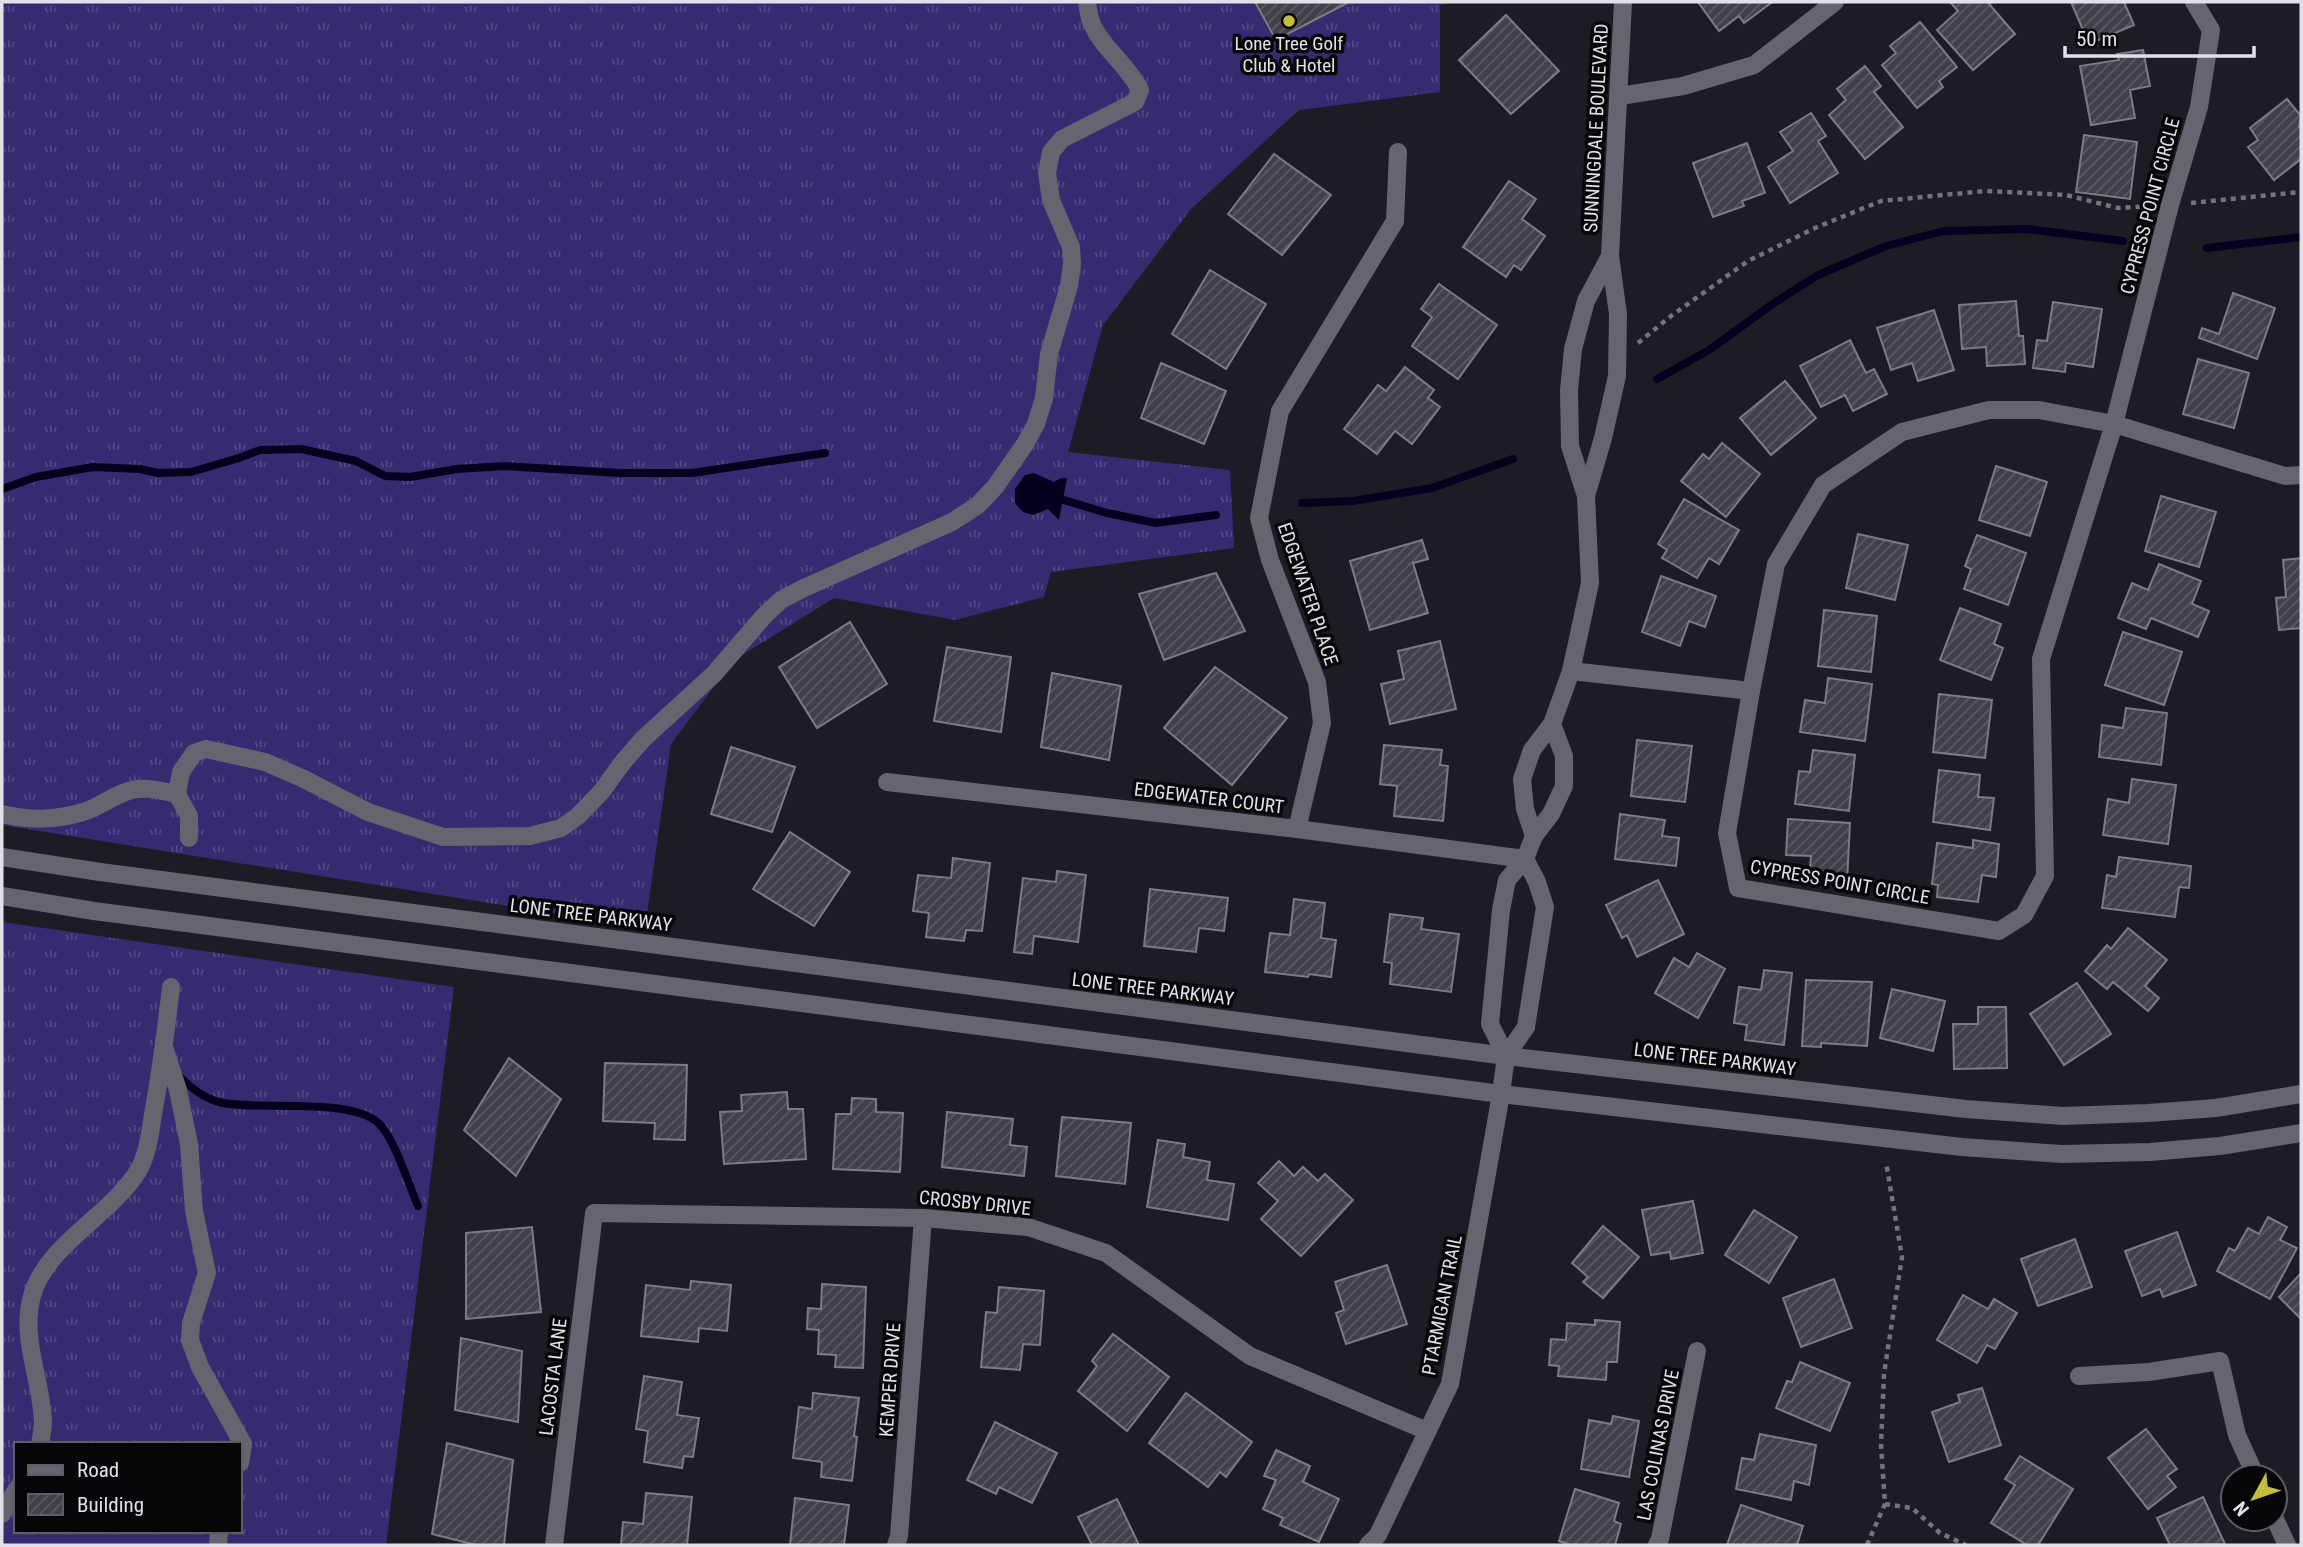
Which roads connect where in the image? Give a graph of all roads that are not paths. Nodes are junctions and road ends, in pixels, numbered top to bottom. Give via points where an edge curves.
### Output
1 (1077, 2) edge
2 (1087, 2) edge
3 (1623, 2) edge
4 (1835, 2) edge
5 (2194, 2) edge
6 (1093, 27) junction
7 (1620, 96) junction
8 (1398, 152) dead end
9 (1610, 256) junction
10 (2114, 424) junction
11 (2301, 475) edge
12 (1586, 496) junction
13 (1571, 670) junction
14 (1751, 691) junction
15 (1552, 724) junction
16 (181, 772) junction
17 (887, 782) dead end
18 (159, 790) junction
19 (177, 794) junction
20 (2, 814) edge
21 (1297, 830) junction
22 (1534, 836) junction
23 (189, 838) dead end
24 (2, 857) edge
25 (1525, 859) junction
26 (2, 896) edge
27 (171, 987) dead end
28 (164, 1046) junction
29 (1506, 1056) junction
30 (1502, 1094) junction
31 (2301, 1094) edge
32 (2301, 1133) edge
33 (594, 1213) joint
34 (923, 1218) junction
35 (1698, 1351) dead end
36 (2079, 1376) dead end
37 (1427, 1431) junction
38 (40, 1442) edge
39 (242, 1450) edge
40 (2250, 1463) edge
41 (14, 1493) edge
42 (2, 1514) edge
43 (554, 1545) edge
44 (896, 1545) edge
45 (1368, 1545) edge
46 (1657, 1545) edge

1 - 6 street via 1085,29
2 - 6 street
3 - 7 street, SUNNINGDALE BOULEVARD
4 - 7 street via 1754,65 1683,86
5 - 10 street, CYPRESS POINT CIRCLE via 2211,30 2199,107
6 - 16 street via 1139,90 1135,102 1062,139 1051,152 1047,173 1051,200 1071,247 1069,286 1049,354 1036,424 978,505 952,522 781,600 714,674 643,739 602,792 561,828 530,836 443,838 368,811 265,762 206,749 194,753
7 - 9 street, SUNNINGDALE BOULEVARD
8 - 21 street, EDGEWATER PLACE via 1395,221 1280,411 1259,518 1270,560 1317,682 1322,723
9 - 12 street, SUNNINGDALE BOULEVARD via 1618,314 1617,376
9 - 12 street, SUNNINGDALE BOULEVARD via 1586,301 1573,349 1570,446
10 - 11 street via 2285,476
10 - 14 street, CYPRESS POINT CIRCLE via 2039,410 1989,410 1902,432 1824,485 1776,564
10 - 14 street, CYPRESS POINT CIRCLE via 2041,659 2045,876 2024,915 1999,932 1738,888 1727,834
12 - 13 street, SUNNINGDALE BOULEVARD via 1590,583
13 - 14 street
13 - 15 street, SUNNINGDALE BOULEVARD
15 - 22 street, SUNNINGDALE BOULEVARD via 1532,750 1522,779
15 - 22 street via 1564,756 1564,786
16 - 18 street via 169,787
16 - 19 street
17 - 21 street, EDGEWATER COURT
18 - 19 street
18 - 20 street via 126,791 86,811 47,820
19 - 23 street via 189,817
21 - 25 street, EDGEWATER COURT
22 - 25 street
24 - 29 street, LONE TREE PARKWAY
25 - 29 street via 1507,880 1490,1024
25 - 29 street via 1545,907 1526,1027
26 - 30 street
27 - 28 street
28 - 38 street via 139,1169 40,1274 31,1296 28,1322 43,1423
28 - 39 street via 189,1144 194,1210 207,1273 190,1340 200,1367 237,1430
29 - 30 street, PTARMIGAN TRAIL
29 - 31 street, LONE TREE PARKWAY via 2063,1116 2216,1108
30 - 32 street via 1962,1147 2062,1154 2220,1146
30 - 37 street, PTARMIGAN TRAIL via 1450,1384
33 - 34 street, CROSBY DRIVE
33 - 43 street, LACOSTA LANE
34 - 37 street, CROSBY DRIVE via 1028,1227 1106,1253 1250,1356
34 - 44 street, KEMPER DRIVE
35 - 46 street, LAS COLINAS DRIVE
36 - 40 street via 2220,1361 2237,1435
37 - 45 street, PTARMIGAN TRAIL via 1378,1535
41 - 42 street

